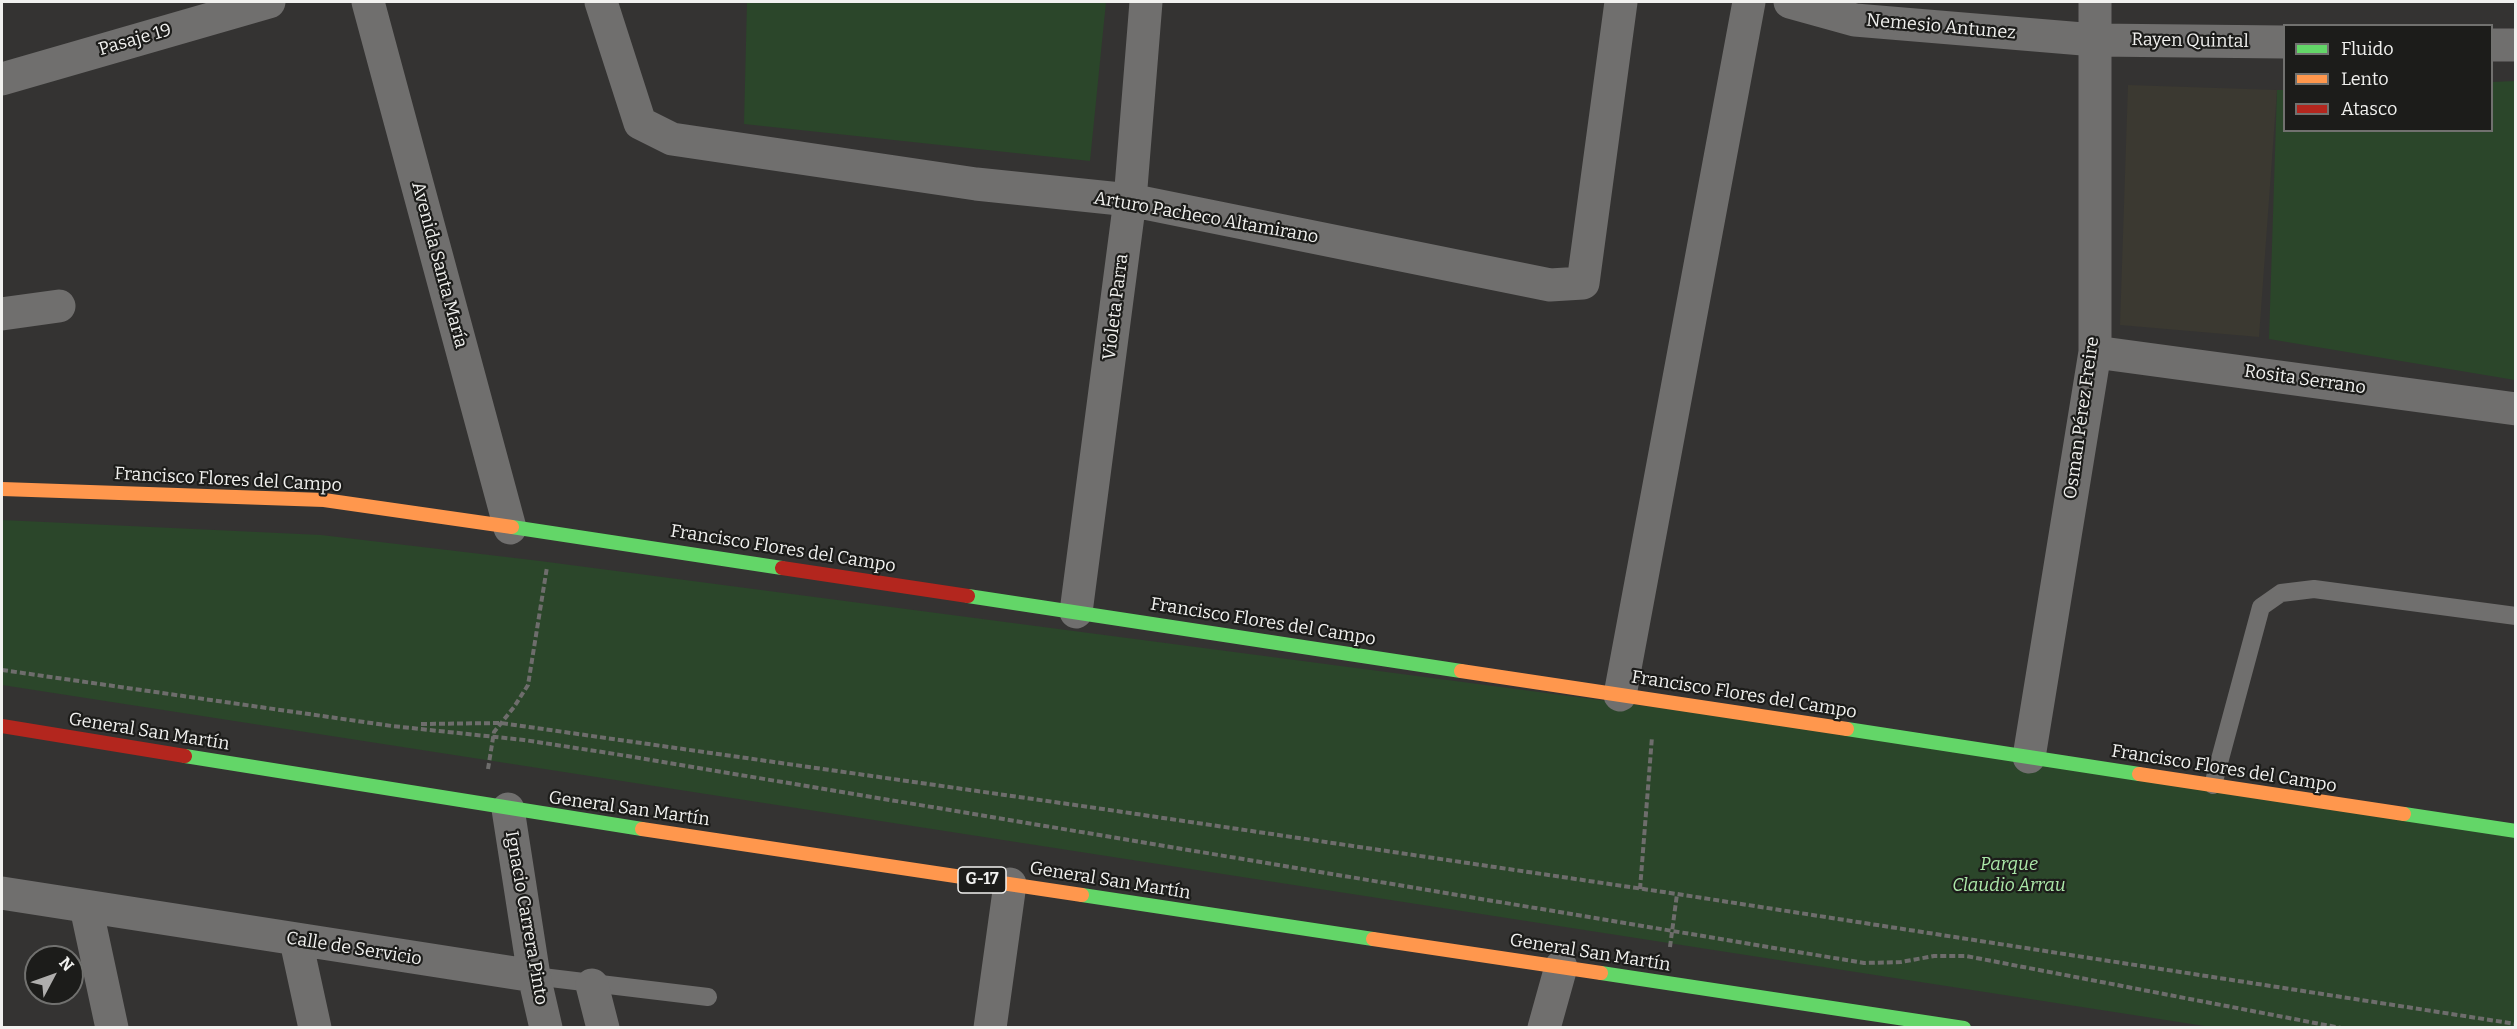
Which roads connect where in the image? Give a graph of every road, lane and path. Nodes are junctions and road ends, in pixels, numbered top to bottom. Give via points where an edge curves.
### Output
1 (269, 2) edge
2 (368, 2) edge
3 (601, 2) edge
4 (1146, 2) edge
5 (1621, 2) edge
6 (1749, 2) edge
7 (1790, 2) edge
8 (2095, 2) edge
9 (1855, 11) edge
10 (2096, 40) junction
11 (2283, 42) edge
12 (2493, 45) edge
13 (2516, 45) edge
14 (2, 79) edge
15 (1130, 200) junction
16 (60, 306) dead end
17 (2, 314) edge
18 (2095, 352) junction
19 (2516, 409) edge
20 (2, 489) edge
21 (510, 528) junction
22 (553, 533) junction
23 (1076, 612) junction
24 (2516, 616) edge
25 (2, 670) edge
26 (1620, 695) junction
27 (1655, 700) junction
28 (501, 723) junction
29 (421, 724) dead end
30 (2, 726) edge
31 (493, 737) junction
32 (2029, 757) junction
33 (2213, 785) junction
34 (495, 807) junction
35 (2516, 831) edge
36 (1010, 884) junction
37 (1640, 889) junction
38 (2, 893) edge
39 (1677, 894) junction
40 (87, 907) junction
41 (1672, 930) junction
42 (296, 940) junction
43 (1561, 967) junction
44 (534, 976) junction
45 (1665, 983) junction
46 (592, 985) junction
47 (708, 997) dead end
48 (2516, 1024) edge
49 (112, 1028) edge
50 (315, 1028) edge
51 (546, 1028) edge
52 (603, 1028) edge
53 (990, 1028) edge
54 (1544, 1028) edge
55 (1964, 1028) edge
56 (2341, 1028) edge

1 - 14 street, Pasaje 19
2 - 21 street, Avenida Santa María
3 - 15 street, Arturo Pacheco Altamirano via 640,123 672,139 976,184
4 - 15 street, Violeta Parra
5 - 15 street, Arturo Pacheco Altamirano via 1583,282 1550,285
6 - 26 street
7 - 9 street, Nemesio Antunez
8 - 10 street, Osman Pérez Freire
9 - 10 street, Nemesio Antunez
10 - 11 street, Rayen Quintal
10 - 18 street, Osman Pérez Freire
12 - 13 street
15 - 23 street, Violeta Parra
16 - 17 street
18 - 19 street, Rosita Serrano
18 - 32 street, Osman Pérez Freire
20 - 21 street, Francisco Flores del Campo via 324,500
21 - 22 street, Francisco Flores del Campo
22 - 23 street, Francisco Flores del Campo
22 - 28 path via 528,685
23 - 26 street, Francisco Flores del Campo
24 - 33 lane via 2314,589 2281,593 2261,607
25 - 31 path
26 - 27 street, Francisco Flores del Campo
27 - 32 street, Francisco Flores del Campo
27 - 37 path
28 - 29 path
28 - 31 path
28 - 37 path
30 - 34 street, General San Martín / G-17
31 - 34 path
31 - 41 path
32 - 33 street, Francisco Flores del Campo
33 - 35 street, Francisco Flores del Campo
34 - 36 street, General San Martín / G-17
34 - 44 street, Ignacio Carrera Pinto
36 - 43 street, General San Martín / G-17
36 - 53 street
37 - 39 path
38 - 40 street, Calle de Servicio
39 - 41 path
39 - 48 path
40 - 42 street, Calle de Servicio
40 - 49 street
41 - 45 path
41 - 56 path via 1864,963 1966,956
42 - 44 street, Calle de Servicio
42 - 50 street
43 - 45 street, General San Martín / G-17
43 - 54 street
44 - 46 lane, Calle de Servicio
44 - 51 street, Ignacio Carrera Pinto
45 - 55 street, General San Martín / G-17
46 - 47 lane, Calle de Servicio
46 - 52 street

